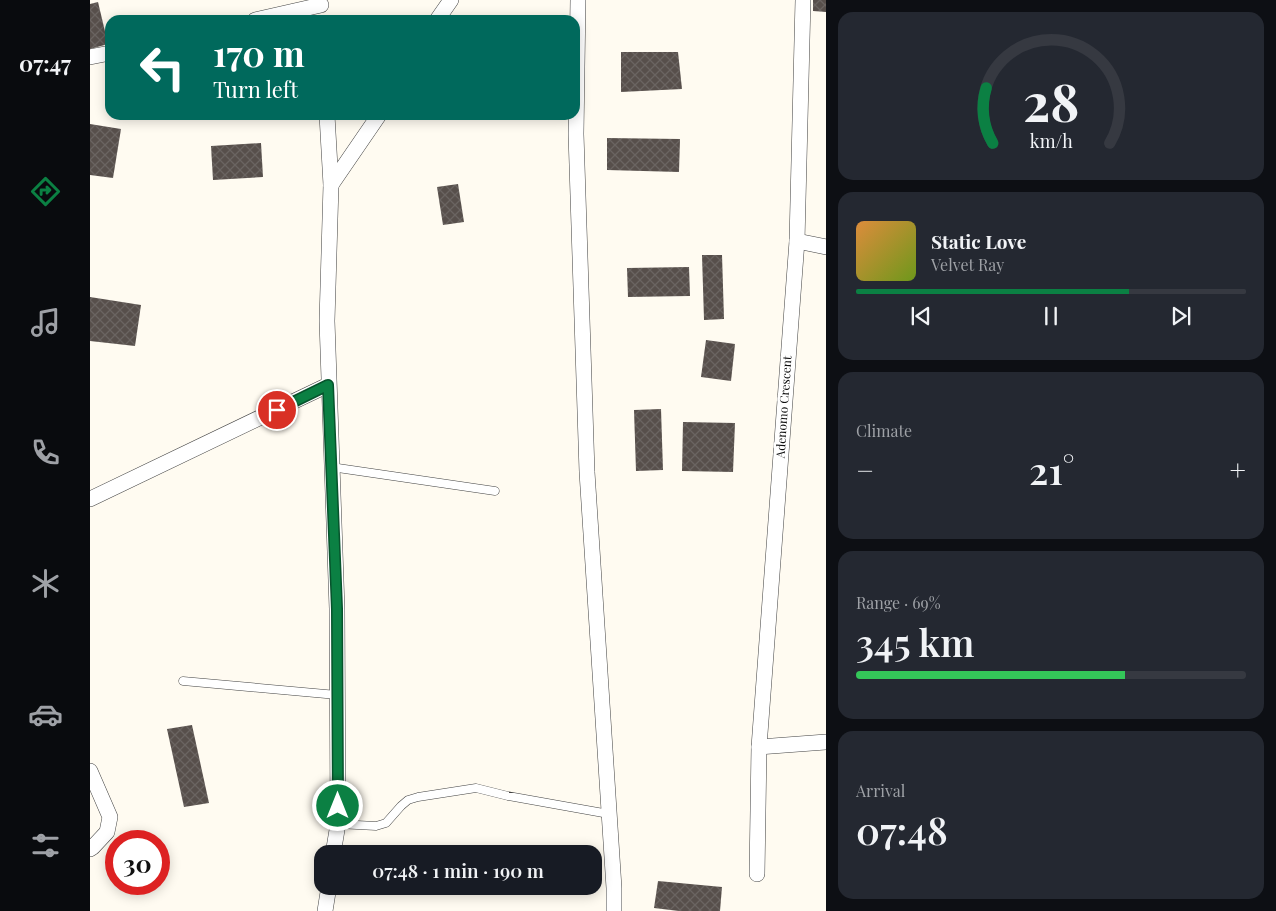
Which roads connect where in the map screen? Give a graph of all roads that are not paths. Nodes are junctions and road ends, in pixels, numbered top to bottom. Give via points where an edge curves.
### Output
1 (451, 0) edge
2 (578, 0) edge
3 (803, 0) edge
4 (321, 8) edge
5 (282, 15) edge
6 (440, 15) edge
7 (578, 15) edge
8 (105, 53) edge
9 (90, 57) edge
10 (327, 120) edge
11 (376, 120) edge
12 (576, 120) edge
13 (331, 185) junction
14 (797, 241) junction
15 (826, 247) edge
16 (328, 385) junction
17 (332, 467) junction
18 (494, 491) dead end
19 (90, 499) edge
20 (183, 681) dead end
21 (337, 695) junction
22 (826, 742) edge
23 (759, 747) junction
24 (90, 771) edge
25 (609, 814) junction
26 (338, 824) junction
27 (335, 845) edge
28 (90, 849) edge
29 (757, 874) dead end
30 (328, 895) edge
31 (325, 911) edge
32 (614, 911) edge

1 - 6 street
2 - 7 street
3 - 14 street, Adenomo Crescent
4 - 5 street
8 - 9 street
10 - 13 street
11 - 13 street
12 - 25 street via 586,462
13 - 16 street via 326,320
14 - 15 street
14 - 23 street, Adenomo Crescent
16 - 17 street
16 - 19 street
17 - 18 lane
17 - 21 street
20 - 21 lane
21 - 26 street
22 - 23 street
23 - 29 street, Adenomo Crescent
24 - 28 street via 110,817 107,832
25 - 26 lane via 476,788 408,800 386,823 376,826
25 - 32 street
26 - 27 street
30 - 31 street

